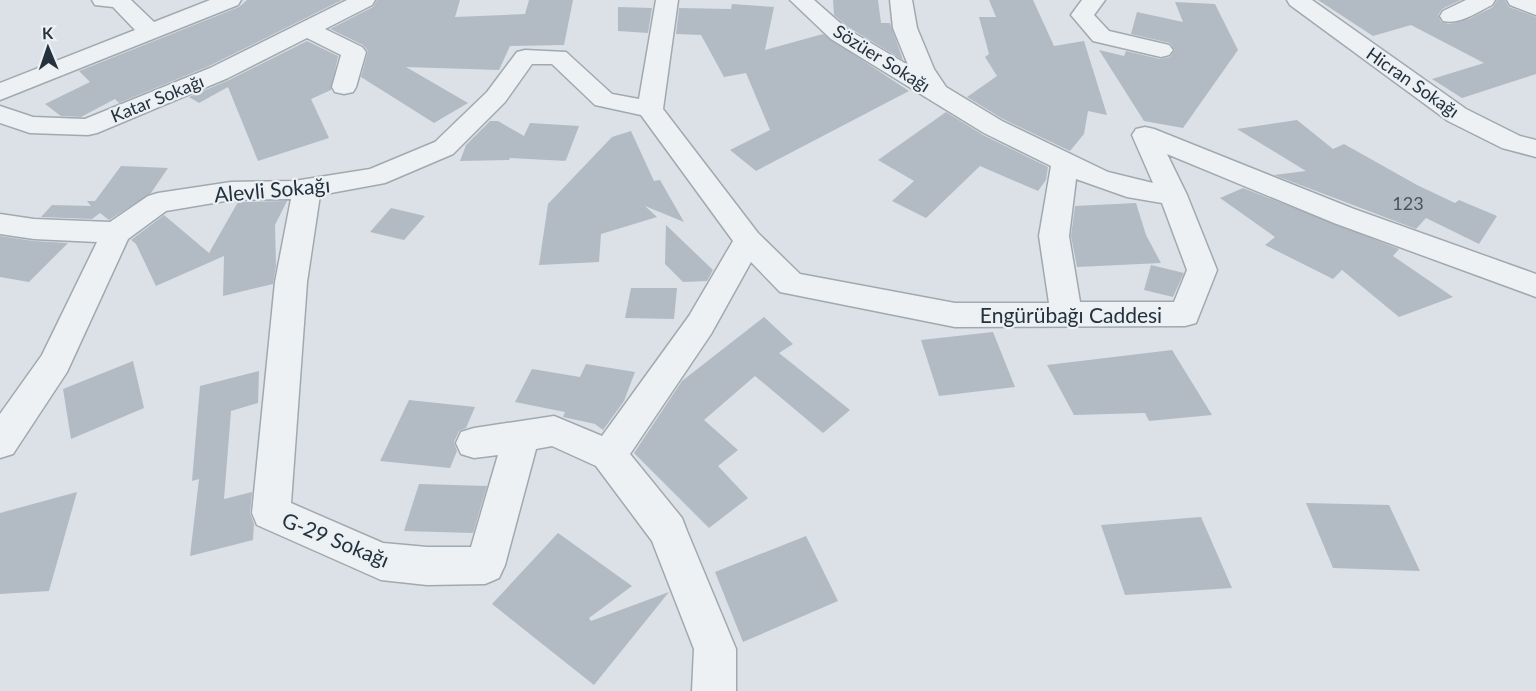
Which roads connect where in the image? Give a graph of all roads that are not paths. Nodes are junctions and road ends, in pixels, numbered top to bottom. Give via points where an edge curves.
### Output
1 (103, 0) edge
2 (119, 0) edge
3 (230, 0) edge
4 (364, 0) edge
5 (667, 0) edge
6 (801, 0) edge
7 (901, 0) edge
8 (1094, 0) edge
9 (1298, 0) edge
10 (1484, 0) edge
11 (1518, 0) edge
12 (1536, 8) edge
13 (1451, 16) dead end
14 (307, 29) junction
15 (151, 32) junction
16 (1161, 50) dead end
17 (344, 87) dead end
18 (0, 92) edge
19 (936, 92) junction
20 (650, 110) junction
21 (0, 114) edge
22 (1536, 149) edge
23 (1065, 162) junction
24 (307, 188) junction
25 (1173, 195) junction
26 (0, 225) edge
27 (116, 233) junction
28 (748, 240) junction
29 (1536, 286) edge
30 (1066, 313) junction
31 (522, 436) junction
32 (0, 443) edge
33 (474, 443) dead end
34 (609, 455) junction
35 (714, 691) edge

1 - 2 street
2 - 15 street
3 - 15 street
4 - 14 street, Katar Sokağı
5 - 20 street
6 - 19 street, Sözüer Sokağı via 839,34
7 - 19 street via 905,28
8 - 16 street via 1082,15 1101,36
9 - 22 street, Hicran Sokağı via 1456,115 1511,142
10 - 13 street
11 - 12 street
14 - 17 street via 354,52
14 - 21 street, Katar Sokağı via 219,73 88,127 30,125
15 - 18 street
19 - 23 street, Sözüer Sokağı via 993,127
20 - 24 street, Alevli Sokağı via 604,100 558,57 525,57 496,97 444,148 375,177
20 - 28 street, Engürübağı Caddesi
23 - 25 street, Sözüer Sokağı via 1127,187
23 - 30 street via 1054,236
24 - 27 street, Alevli Sokağı via 231,191 158,203
24 - 31 street, G-29 Sokağı via 290,293 271,513 381,561 427,566 485,565
25 - 29 street, Engürübağı Caddesi via 1145,135 1344,216
25 - 30 street, Engürübağı Caddesi via 1202,270 1185,314
26 - 27 street
27 - 32 street, Alevli Sokağı via 55,363
28 - 30 street, Engürübağı Caddesi via 791,284 955,315
28 - 34 street via 700,325
31 - 33 street
31 - 34 street via 554,431
34 - 35 street via 669,531 715,650

